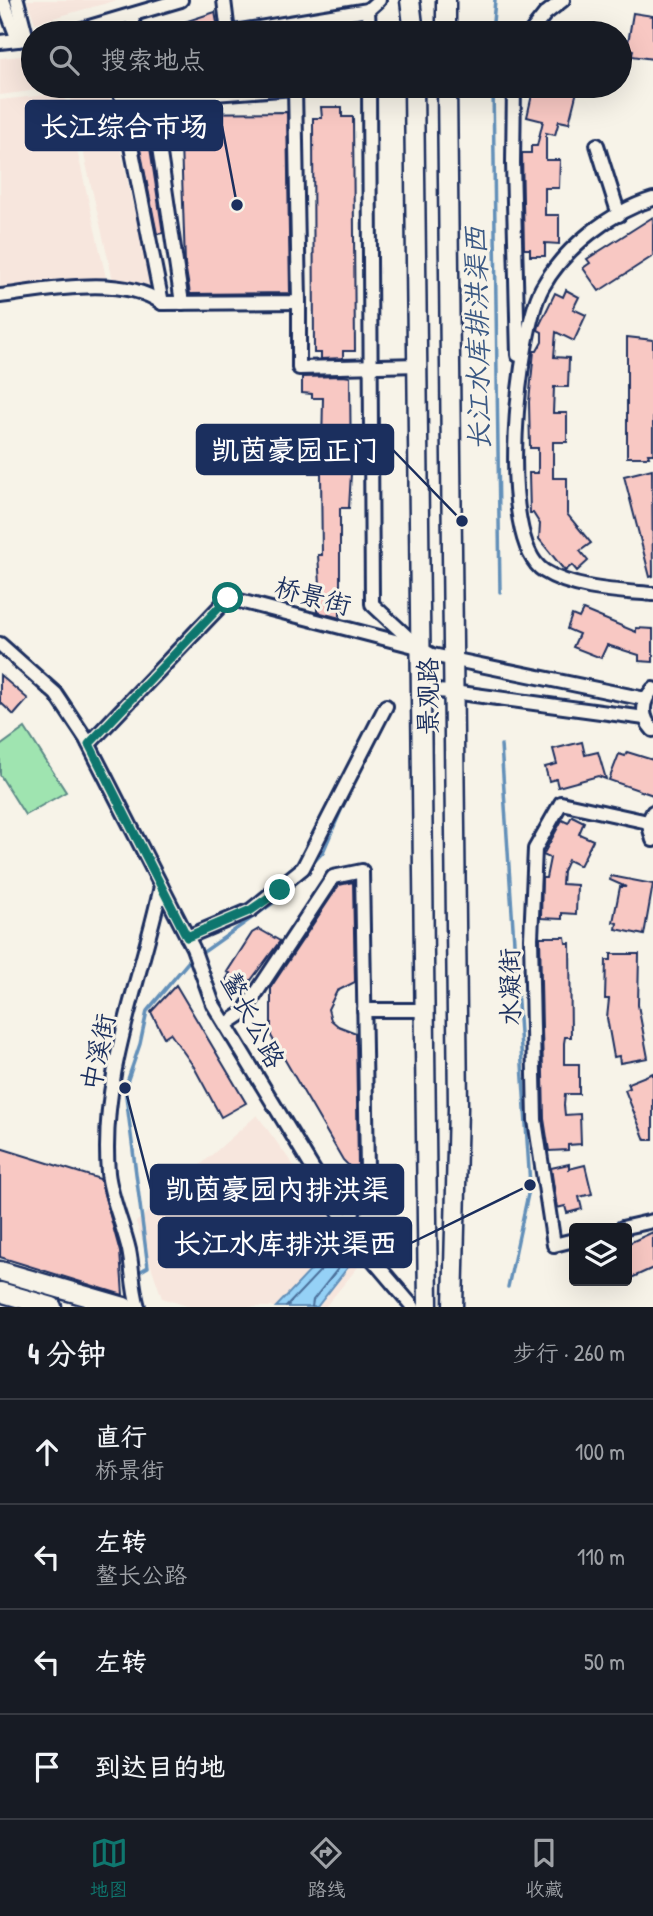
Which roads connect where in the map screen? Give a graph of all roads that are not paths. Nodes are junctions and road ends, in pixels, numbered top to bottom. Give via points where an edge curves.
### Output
1 (3, 0) edge
2 (18, 0) edge
3 (181, 0) edge
4 (224, 0) edge
5 (379, 0) edge
6 (410, 0) edge
7 (446, 0) edge
8 (563, 0) edge
9 (368, 10) junction
10 (131, 15) junction
11 (22, 21) edge
12 (118, 21) edge
13 (133, 21) edge
14 (227, 21) edge
15 (301, 21) edge
16 (368, 21) edge
17 (413, 21) edge
18 (446, 21) edge
19 (539, 21) edge
20 (21, 31) edge
21 (21, 40) edge
22 (0, 42) edge
23 (121, 98) edge
24 (132, 98) edge
25 (152, 98) edge
26 (295, 98) edge
27 (369, 98) edge
28 (414, 98) edge
29 (447, 98) edge
30 (514, 98) edge
31 (122, 101) junction
32 (597, 145) dead end
33 (653, 199) edge
34 (618, 215) junction
35 (0, 296) edge
36 (299, 302) junction
37 (162, 303) junction
38 (181, 303) junction
39 (419, 365) junction
40 (372, 366) junction
41 (520, 372) junction
42 (653, 594) edge
43 (0, 644) edge
44 (419, 648) junction
45 (454, 658) junction
46 (453, 691) junction
47 (649, 694) edge
48 (419, 699) junction
49 (386, 706) dead end
50 (645, 718) junction
51 (653, 730) edge
52 (89, 744) junction
53 (651, 817) edge
54 (653, 840) edge
55 (161, 886) junction
56 (187, 937) junction
57 (364, 1010) junction
58 (424, 1010) junction
59 (225, 1025) junction
60 (653, 1221) edge
61 (632, 1226) edge
62 (348, 1227) junction
63 (569, 1241) edge
64 (0, 1271) edge
65 (0, 1292) edge
66 (454, 1305) edge
67 (52, 1307) edge
68 (124, 1307) edge
69 (138, 1307) edge
70 (413, 1307) edge
71 (428, 1307) edge

1 - 20 street
2 - 11 street
3 - 10 street
4 - 14 street
5 - 9 street
6 - 17 main road
7 - 18 main road
8 - 19 street
9 - 15 street
9 - 16 street
10 - 12 street
10 - 13 street
21 - 22 street
23 - 31 street
24 - 31 street
25 - 38 street
26 - 36 street
27 - 40 street
28 - 39 main road, 景观路
29 - 45 main road, 景观路
30 - 41 street
31 - 37 street
32 - 34 street
33 - 34 street
34 - 41 street via 568,254 544,285 531,311
35 - 37 street via 114,286 148,292
36 - 38 street
36 - 40 street via 299,368
37 - 38 street
39 - 40 street
39 - 44 main road, 景观路
40 - 44 street via 372,604
41 - 42 street via 516,505 522,537 542,570 572,582
43 - 52 street, 鳌长公路 via 56,695
44 - 45 street
44 - 48 main road, 景观路
44 - 52 street, 桥景街 via 228,598
45 - 46 main road, 景观路
45 - 47 street
46 - 48 street via 435,691
46 - 50 street
46 - 66 main road, 景观路 via 458,1108
47 - 50 street
48 - 58 main road, 景观路
49 - 56 street via 303,868 251,910
50 - 51 street
52 - 55 street, 鳌长公路
53 - 54 street
53 - 63 street, 水凝街 via 561,803 536,849 531,938 535,1120 554,1245
55 - 56 street, 鳌长公路
55 - 69 street, 中溪街 via 118,1052 107,1122 108,1174 130,1253 131,1284
56 - 59 street, 鳌长公路
57 - 58 street
57 - 59 street via 362,871 333,877 243,1013
57 - 62 street via 367,1169
58 - 71 main road, 景观路
59 - 62 street, 鳌长公路
60 - 61 street
62 - 70 street, 鳌长公路
64 - 68 main road
65 - 67 main road

